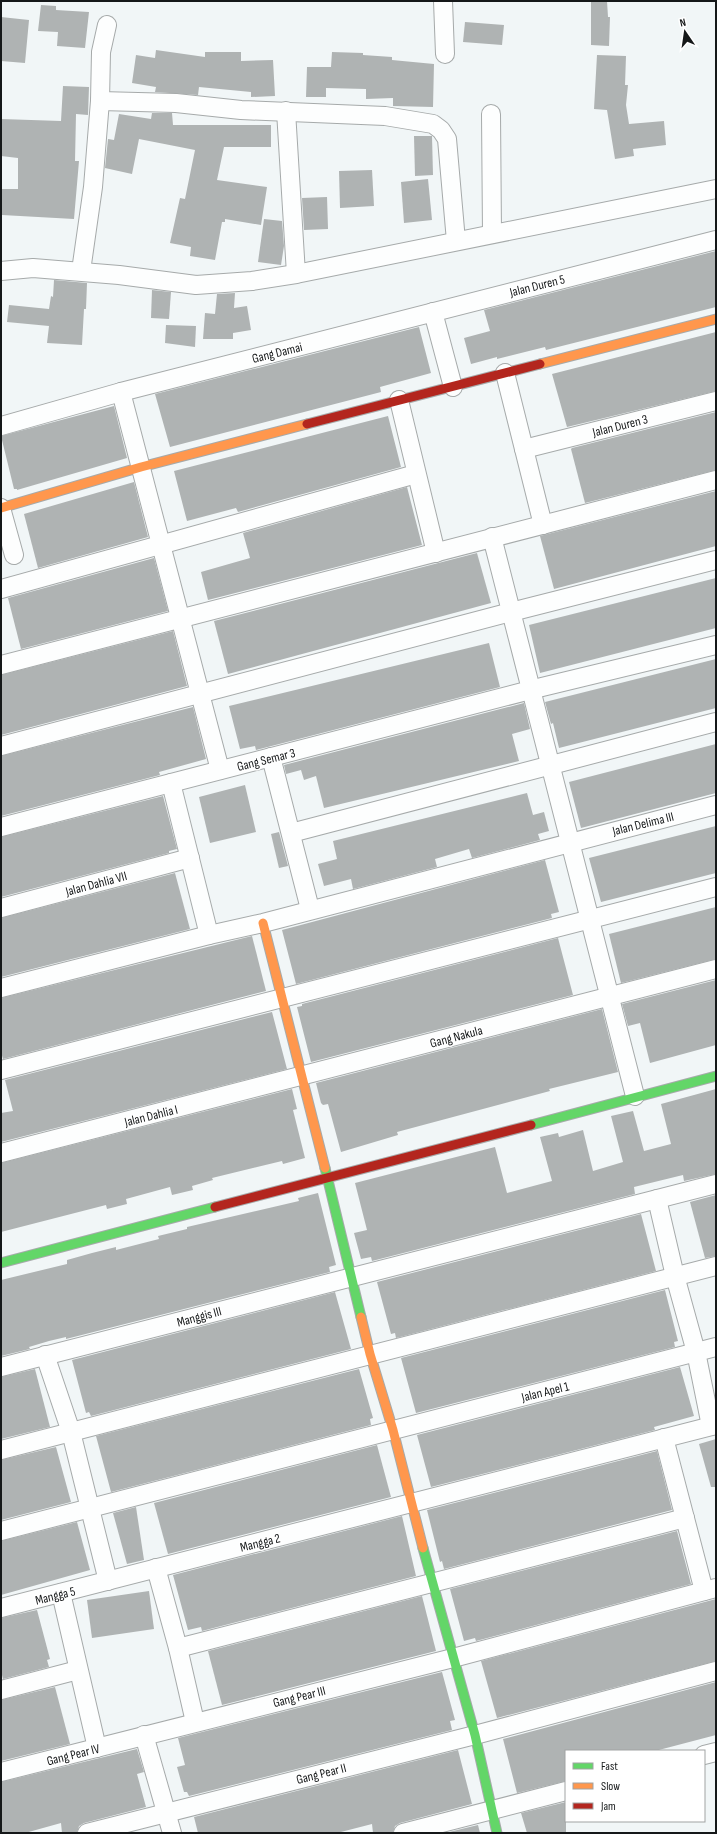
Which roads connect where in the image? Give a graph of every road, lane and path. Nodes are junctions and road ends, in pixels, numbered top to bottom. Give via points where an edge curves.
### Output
1 (443, 1) edge
2 (107, 25) dead end
3 (445, 54) dead end
4 (100, 101) junction
5 (286, 111) junction
6 (491, 114) dead end
7 (716, 189) edge
8 (492, 234) junction
9 (716, 240) edge
10 (456, 241) junction
11 (1, 271) edge
12 (81, 272) junction
13 (296, 274) junction
14 (433, 312) junction
15 (716, 319) edge
16 (505, 373) junction
17 (453, 386) junction
18 (121, 392) junction
19 (399, 400) junction
20 (716, 401) edge
21 (1, 426) edge
22 (524, 449) junction
23 (141, 467) junction
24 (416, 474) junction
25 (716, 480) edge
26 (1, 508) edge
27 (543, 525) junction
28 (492, 537) junction
29 (162, 545) junction
30 (436, 553) junction
31 (14, 555) dead end
32 (716, 560) edge
33 (1, 589) edge
34 (511, 612) junction
35 (181, 619) junction
36 (716, 645) edge
37 (1, 665) edge
38 (531, 690) junction
39 (200, 693) junction
40 (716, 722) edge
41 (1, 746) edge
42 (271, 757) junction
43 (550, 765) junction
44 (220, 770) junction
45 (171, 783) junction
46 (716, 805) edge
47 (1, 827) edge
48 (291, 834) junction
49 (570, 842) junction
50 (190, 858) junction
51 (716, 887) edge
52 (1, 908) edge
53 (310, 909) junction
54 (590, 919) junction
55 (263, 923) junction
56 (209, 935) junction
57 (716, 969) edge
58 (1, 988) edge
59 (610, 995) junction
60 (282, 998) junction
61 (1, 1070) edge
62 (716, 1076) edge
63 (301, 1077) junction
64 (635, 1096) junction
65 (1, 1153) edge
66 (327, 1176) junction
67 (716, 1184) edge
68 (657, 1199) junction
69 (1, 1262) edge
70 (716, 1266) edge
71 (352, 1276) junction
72 (675, 1276) junction
73 (716, 1347) edge
74 (696, 1352) junction
75 (370, 1354) junction
76 (45, 1356) junction
77 (1, 1367) edge
78 (714, 1425) edge
79 (393, 1430) junction
80 (71, 1432) junction
81 (664, 1438) junction
82 (1, 1450) edge
83 (412, 1503) junction
84 (91, 1509) junction
85 (685, 1518) junction
86 (1, 1531) edge
87 (156, 1568) junction
88 (108, 1581) junction
89 (432, 1582) junction
90 (710, 1590) edge
91 (61, 1593) junction
92 (1, 1608) edge
93 (178, 1648) junction
94 (453, 1658) junction
95 (78, 1670) junction
96 (716, 1671) edge
97 (1, 1690) edge
98 (195, 1722) junction
99 (144, 1735) junction
100 (475, 1735) junction
101 (97, 1748) junction
102 (716, 1752) edge
103 (705, 1755) edge
104 (1, 1772) edge
105 (565, 1791) edge
106 (490, 1810) junction
107 (167, 1812) junction
108 (87, 1833) edge
109 (172, 1833) edge
110 (403, 1833) edge
111 (497, 1833) edge

1 - 3 street
2 - 4 street via 101,52
4 - 5 street via 176,103 241,110
4 - 12 street via 93,188
5 - 10 street via 385,116 433,124 441,130 447,139
5 - 13 street
6 - 8 street
7 - 8 street
8 - 10 street
9 - 14 street, Jalan Duren 5
10 - 13 street
11 - 12 street via 33,268
12 - 13 street via 196,285 252,281
14 - 17 street
14 - 18 street, Gang Damai
15 - 16 street
16 - 17 street
16 - 22 street
17 - 19 street
18 - 21 street, Gang Damai
18 - 23 street
19 - 23 street
19 - 24 street
20 - 22 street, Jalan Duren 3
22 - 27 street
23 - 26 street
23 - 29 street
24 - 29 street
24 - 30 street
25 - 27 street
26 - 31 street
27 - 28 street
28 - 30 street
28 - 34 street
29 - 33 street
29 - 35 street
30 - 35 street
32 - 34 street
34 - 38 street
34 - 39 street
35 - 37 street
35 - 39 street
36 - 38 street, Gang Semar 3
38 - 42 street, Gang Semar 3
38 - 43 street
39 - 41 street
39 - 44 street
40 - 43 street
42 - 44 street, Gang Semar 3
42 - 48 street
43 - 48 street
43 - 49 street
44 - 45 street, Gang Semar 3
45 - 47 street, Gang Semar 3
45 - 50 street
46 - 49 street, Jalan Delima III
48 - 53 street
49 - 53 street, Jalan Delima III
49 - 54 street
50 - 52 street, Jalan Dahlia VII
50 - 56 street
51 - 54 street
53 - 55 street, Jalan Delima III
54 - 59 street
54 - 60 street
55 - 56 street, Jalan Delima III
55 - 60 street
56 - 58 street, Jalan Delima III
57 - 59 street, Gang Nakula
59 - 63 street, Gang Nakula
59 - 64 street
60 - 61 street
60 - 63 street
62 - 64 street
63 - 65 street, Jalan Dahlia I
63 - 66 street
64 - 66 street
66 - 69 street
66 - 71 street
67 - 68 street, Manggis III
68 - 71 street, Manggis III
68 - 72 street
70 - 72 street
71 - 75 street
71 - 76 street, Manggis III
72 - 74 street
72 - 75 street
73 - 74 street, Jalan Apel 1
74 - 78 street
74 - 79 street, Jalan Apel 1
75 - 79 street
75 - 80 street
76 - 77 street, Manggis III
76 - 80 street
78 - 81 street, Mangga 2
79 - 83 street
79 - 84 street, Jalan Apel 1
80 - 82 street
80 - 84 street
81 - 83 street, Mangga 2
81 - 85 street
83 - 87 street, Mangga 2
83 - 89 street
84 - 86 street, Jalan Apel 1
84 - 88 street
85 - 89 street
85 - 90 street
87 - 88 street, Mangga 2
87 - 93 street
88 - 91 street, Mangga 5
89 - 93 street
89 - 94 street
90 - 94 street, Gang Pear III
91 - 92 street, Mangga 5
91 - 95 street
93 - 98 street
94 - 98 street, Gang Pear III
94 - 100 street
95 - 97 street
95 - 101 street
96 - 100 street, Gang Pear II
98 - 99 street, Gang Pear III
99 - 101 street, Gang Pear IV
99 - 107 street
100 - 106 street
100 - 107 street, Gang Pear II
101 - 104 street, Gang Pear IV
102 - 103 street
105 - 106 street
106 - 110 street
106 - 111 street
107 - 108 street, Gang Pear II
107 - 109 street

